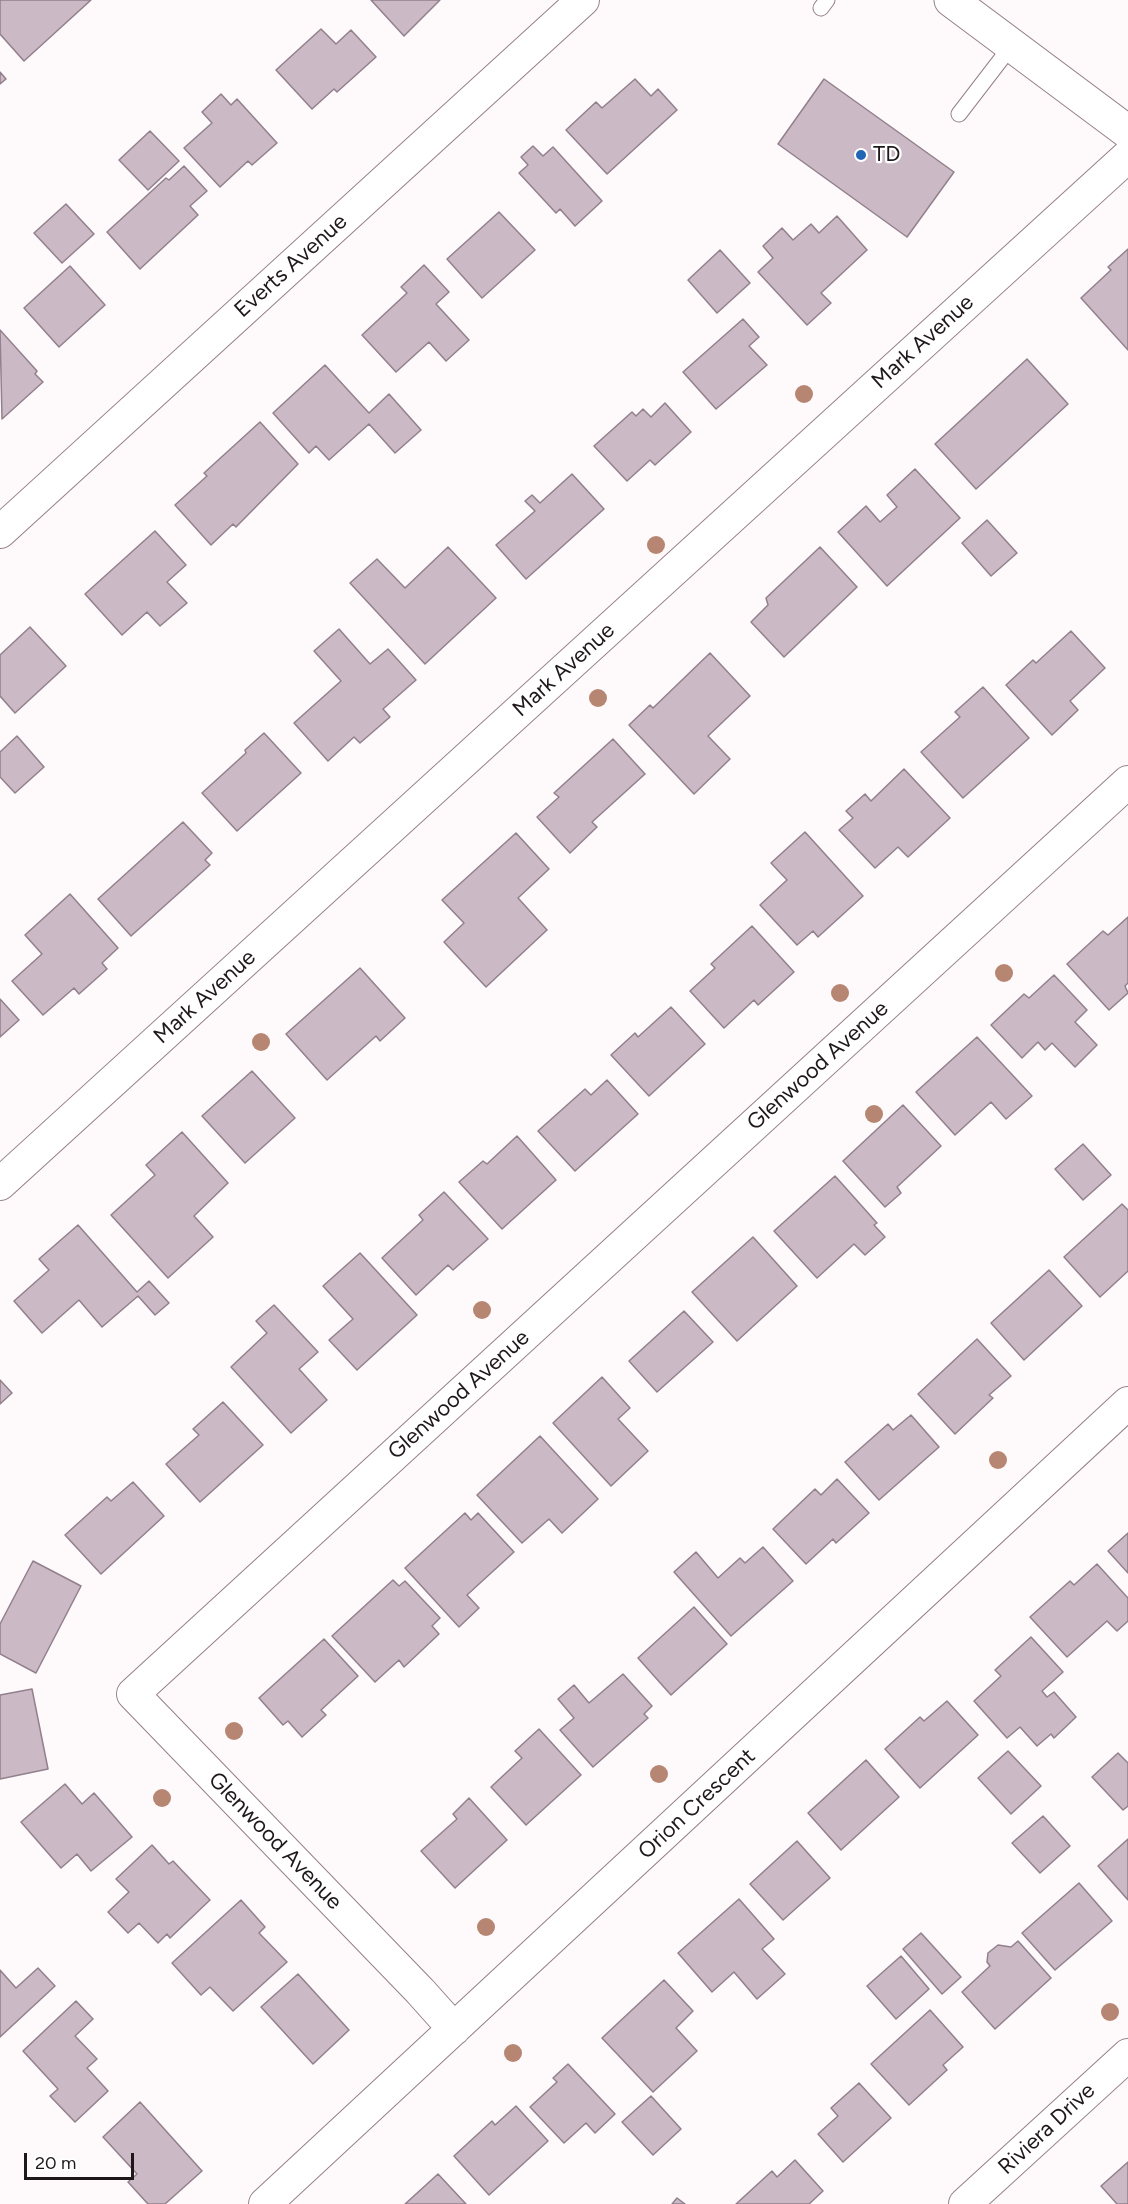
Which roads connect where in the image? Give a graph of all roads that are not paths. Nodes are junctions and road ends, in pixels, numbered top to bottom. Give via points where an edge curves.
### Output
1 (583, 0) edge
2 (951, 0) edge
3 (1012, 45) junction
4 (959, 114) dead end
5 (1126, 132) edge
6 (0, 532) edge
7 (1128, 782) edge
8 (0, 1184) edge
9 (1128, 1403) edge
10 (454, 2029) junction
11 (1128, 2055) edge
12 (265, 2204) edge
13 (965, 2204) edge

1 - 6 street, Everts Avenue
2 - 3 street
3 - 4 lane
3 - 5 street
5 - 8 street, Mark Avenue
7 - 10 street, Glenwood Avenue via 133,1694
9 - 10 street, Orion Crescent
10 - 12 street, Orion Crescent
11 - 13 street, Riviera Drive

